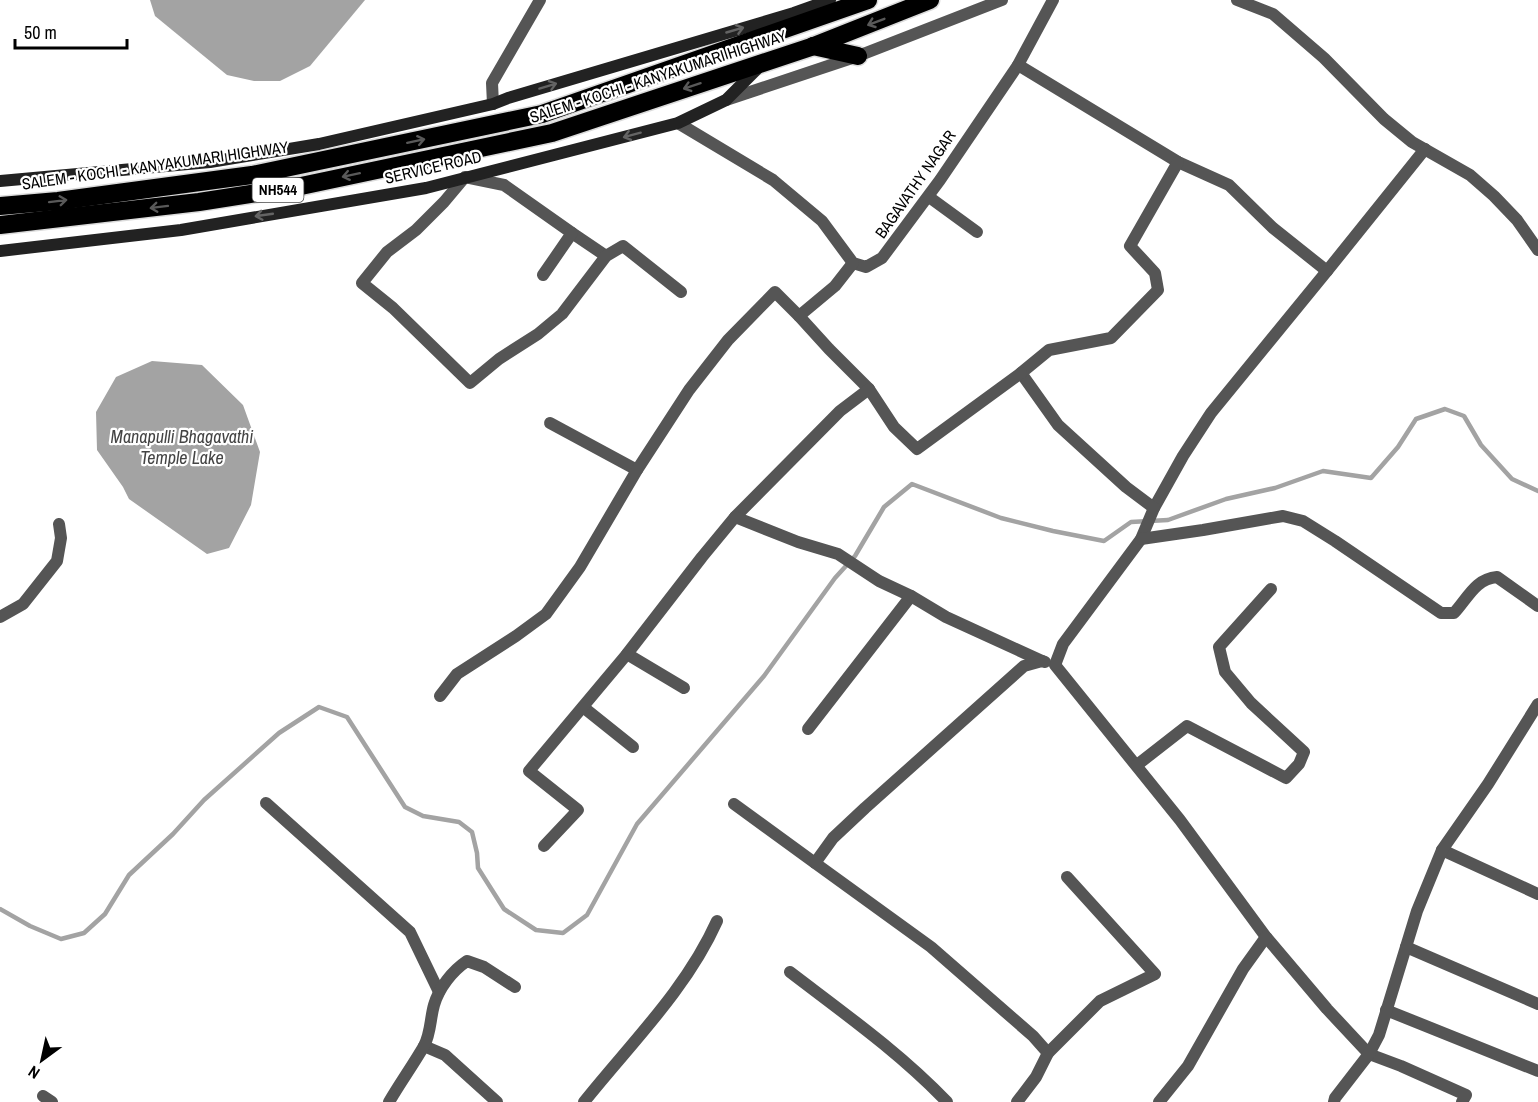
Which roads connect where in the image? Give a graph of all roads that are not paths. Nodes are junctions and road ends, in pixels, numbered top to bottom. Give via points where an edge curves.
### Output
1 (540, 0) edge
2 (830, 0) edge
3 (868, 0) edge
4 (930, 0) edge
5 (1002, 0) edge
6 (1053, 0) edge
7 (1237, 0) edge
8 (812, 46) junction
9 (858, 56) junction
10 (763, 63) junction
11 (1018, 65) junction
12 (726, 100) junction
13 (493, 104) junction
14 (678, 123) junction
15 (1425, 149) junction
16 (1178, 162) junction
17 (465, 177) junction
18 (0, 181) edge
19 (928, 197) junction
20 (0, 206) edge
21 (0, 225) edge
22 (977, 232) dead end
23 (572, 233) junction
24 (1538, 250) edge
25 (0, 251) edge
26 (606, 256) junction
27 (853, 263) junction
28 (1327, 271) junction
29 (543, 275) dead end
30 (681, 292) dead end
31 (799, 316) junction
32 (1021, 373) junction
33 (869, 389) junction
34 (550, 423) dead end
35 (638, 470) junction
36 (735, 517) junction
37 (1150, 517) junction
38 (59, 524) dead end
39 (1141, 539) junction
40 (1271, 589) dead end
41 (911, 596) junction
42 (1538, 606) edge
43 (0, 617) edge
44 (627, 654) junction
45 (1042, 661) junction
46 (1055, 664) junction
47 (684, 688) dead end
48 (440, 696) dead end
49 (1538, 704) edge
50 (583, 707) junction
51 (808, 729) dead end
52 (633, 747) dead end
53 (1137, 765) junction
54 (266, 803) dead end
55 (734, 804) dead end
56 (544, 846) dead end
57 (1442, 850) junction
58 (815, 863) junction
59 (1067, 877) dead end
60 (1538, 894) edge
61 (717, 921) dead end
62 (1266, 937) junction
63 (1406, 947) junction
64 (790, 972) dead end
65 (515, 987) dead end
66 (439, 992) junction
67 (1538, 1004) edge
68 (1386, 1010) junction
69 (424, 1046) junction
70 (1048, 1053) junction
71 (1369, 1054) junction
72 (1538, 1071) edge
73 (389, 1102) edge
74 (497, 1102) edge
75 (584, 1102) edge
76 (947, 1102) edge
77 (1017, 1102) edge
78 (1159, 1102) edge
79 (1334, 1102) edge
80 (1462, 1102) edge

1 - 13 street via 492,83
13 -> 2 street
20 -> 3 highway, SALEM - KOCHI - KANYAKUMARI HIGHWAY / NH544 via 252,175 542,114
4 -> 8 highway, SALEM - KOCHI - KANYAKUMARI HIGHWAY / NH544
5 - 9 street, SERVICE ROAD
6 - 11 street, BAGAVATHY NAGAR
7 - 15 street via 1273,14 1324,58 1383,119
8 - 9 highway
8 - 10 highway, SALEM - KOCHI - KANYAKUMARI HIGHWAY / NH544
9 - 12 street, SERVICE ROAD
10 - 12 street
10 -> 21 highway, SALEM - KOCHI - KANYAKUMARI HIGHWAY / NH544 via 552,133 426,160 199,202
11 - 16 street
11 - 19 street, BAGAVATHY NAGAR
12 - 14 street, SERVICE ROAD
13 - 18 street via 319,144 210,162
14 -> 17 street, SERVICE ROAD
14 - 27 street via 773,180 822,221
15 - 24 street via 1470,175 1494,196
15 - 28 street
16 - 28 street via 1229,185
16 - 32 street via 1130,246 1155,273 1158,290 1111,338 1050,350
17 - 23 street via 504,184
17 -> 25 street, SERVICE ROAD via 426,188 181,230
17 - 26 street via 416,230 387,252 362,283 470,383 562,314
19 - 22 street
19 - 27 street, BAGAVATHY NAGAR via 882,258 866,267
23 - 26 street
23 - 29 street
26 - 30 street via 623,246
27 - 31 street via 835,286
28 - 37 street via 1211,413 1182,456
31 - 33 street
31 - 35 street via 775,292 728,340 695,382
32 - 33 street via 916,449 894,427
32 - 37 street via 1058,425 1126,487
33 - 36 street via 840,411
34 - 35 street
35 - 48 street via 580,567 546,614 457,674
36 - 41 street via 838,554
36 - 44 street
37 - 39 street
38 - 43 street via 57,561 23,604
39 - 42 street via 1283,516 1303,521 1441,613 1454,613 1472,589 1487,578 1497,577
39 - 46 street via 1063,644
40 - 53 street via 1219,647 1225,672 1251,703 1304,752 1299,764 1286,777 1187,726
41 - 45 street via 946,617
41 - 51 street
44 - 47 street
44 - 50 street
45 - 46 street
45 - 58 street via 1024,666 890,784 833,838
46 - 53 street
49 - 57 street
50 - 52 street
50 - 56 street via 529,771 578,810
53 - 62 street
54 - 66 street via 410,932
55 - 58 street
57 - 60 street
57 - 63 street
58 - 70 street via 931,947
59 - 70 street via 1155,974 1100,1001
61 - 75 street via 705,947 668,1003
62 - 71 street
62 - 78 street via 1243,969 1188,1066
63 - 67 street
63 - 68 street
64 - 76 street via 886,1045
65 - 66 street via 484,967 467,962 456,969
66 - 69 street
68 - 71 street
68 - 72 street
69 - 73 street
69 - 74 street via 445,1055
70 - 77 street
71 - 79 street
71 - 80 street via 1466,1095

